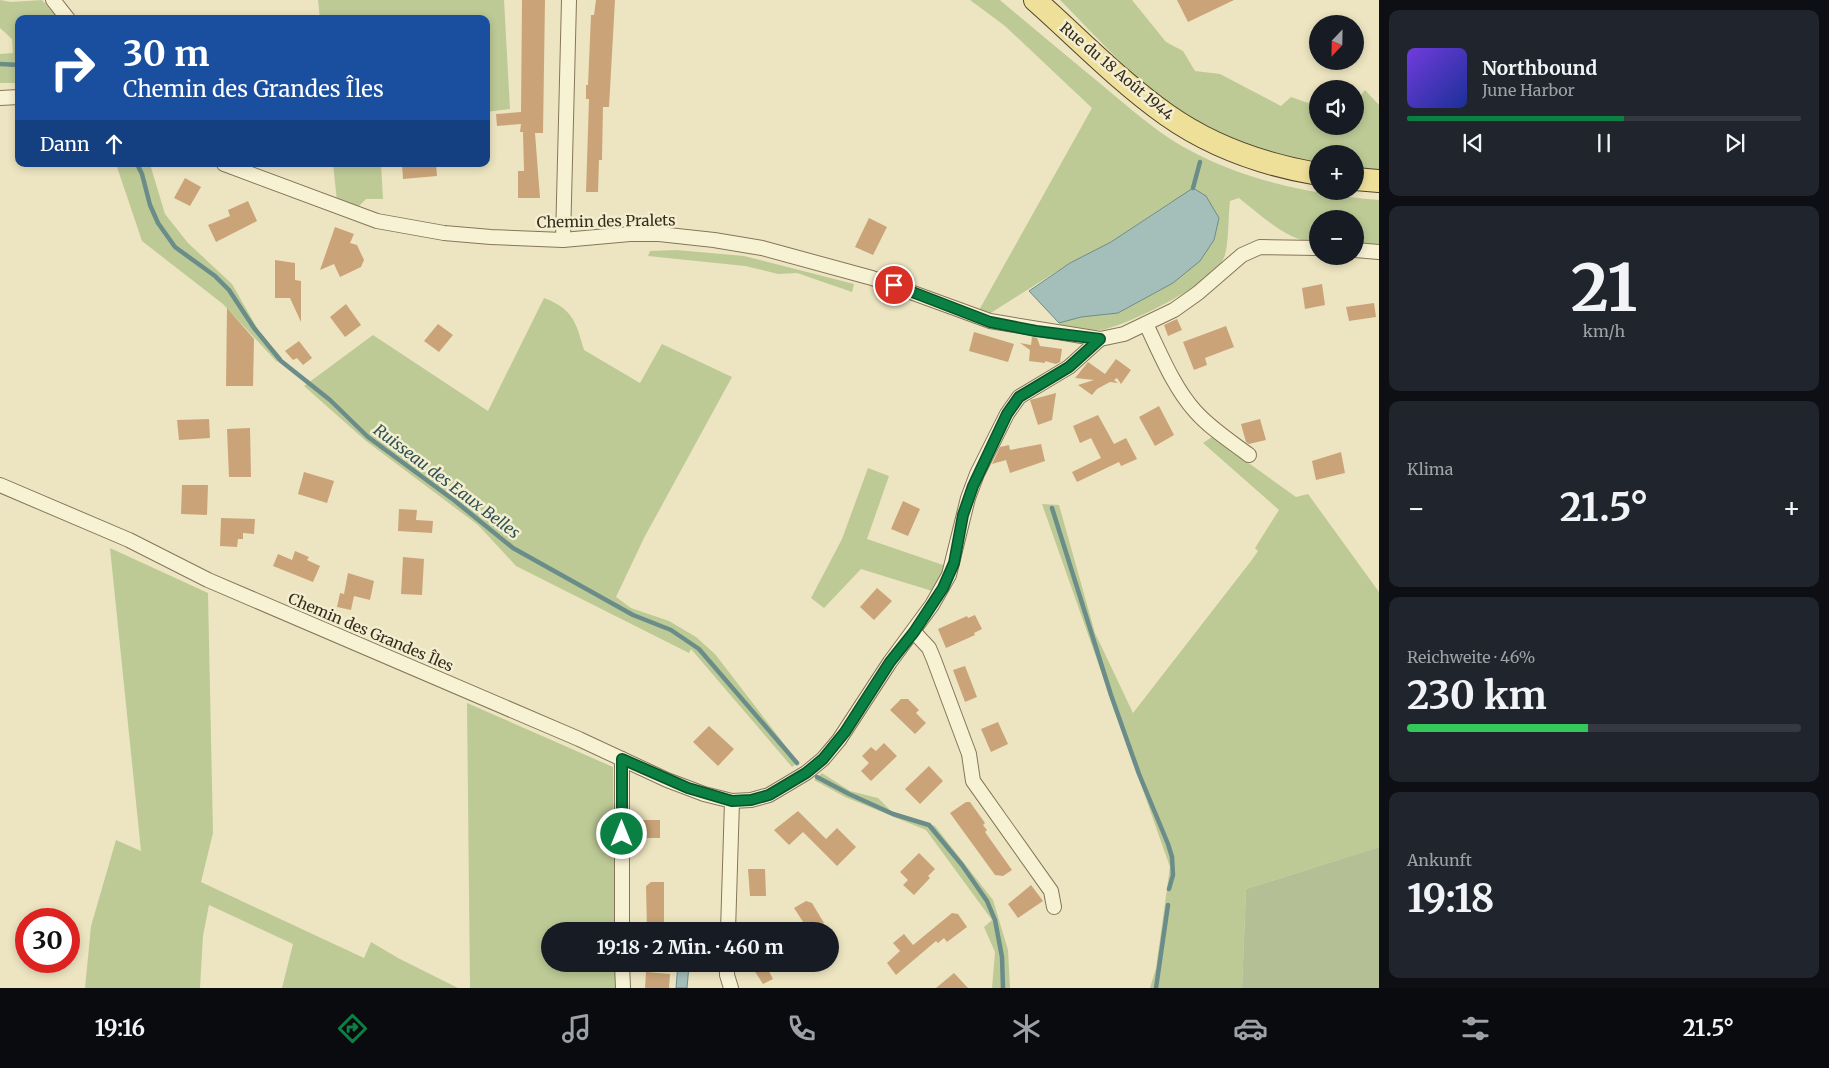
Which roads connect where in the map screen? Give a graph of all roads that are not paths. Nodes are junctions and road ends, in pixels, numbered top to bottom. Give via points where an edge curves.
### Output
1 (54, 0) edge
2 (568, 0) edge
3 (1035, 0) edge
4 (65, 15) edge
5 (15, 97) edge
6 (0, 98) edge
7 (232, 167) edge
8 (1309, 172) edge
9 (1364, 180) edge
10 (1379, 182) edge
11 (563, 240) junction
12 (1309, 248) edge
13 (1364, 251) edge
14 (1379, 252) edge
15 (1146, 324) junction
16 (1100, 339) junction
17 (1248, 454) dead end
18 (0, 485) edge
19 (914, 632) junction
20 (622, 759) junction
21 (732, 801) junction
22 (1054, 907) dead end
23 (622, 922) edge
24 (728, 922) edge
25 (622, 972) edge
26 (727, 972) edge
27 (623, 988) edge
28 (732, 988) edge

1 - 4 street
2 - 11 street
3 - 8 main road, Rue du 18 Août 1944 via 1148,100 1184,126 1260,160
5 - 6 street
7 - 11 street, Chemin des Pralets via 396,226 491,237
9 - 10 main road
11 - 16 street, Chemin des Pralets via 659,234 762,248 872,278 990,322
12 - 15 street, Chemin des Pralets via 1260,247 1242,255 1187,302
13 - 14 street
15 - 16 street, Chemin des Pralets via 1124,334
15 - 17 street via 1193,409
16 - 19 street via 1069,367 1019,397 1007,414 968,498 949,575
18 - 20 street, Chemin des Grandes Îles via 129,540 224,587
19 - 21 street via 823,759 769,795
19 - 22 street via 929,648 934,660 969,754 973,781 1051,891
20 - 21 street, Chemin des Grandes Îles via 688,788
20 - 23 street
21 - 24 street
25 - 27 street
26 - 28 street

